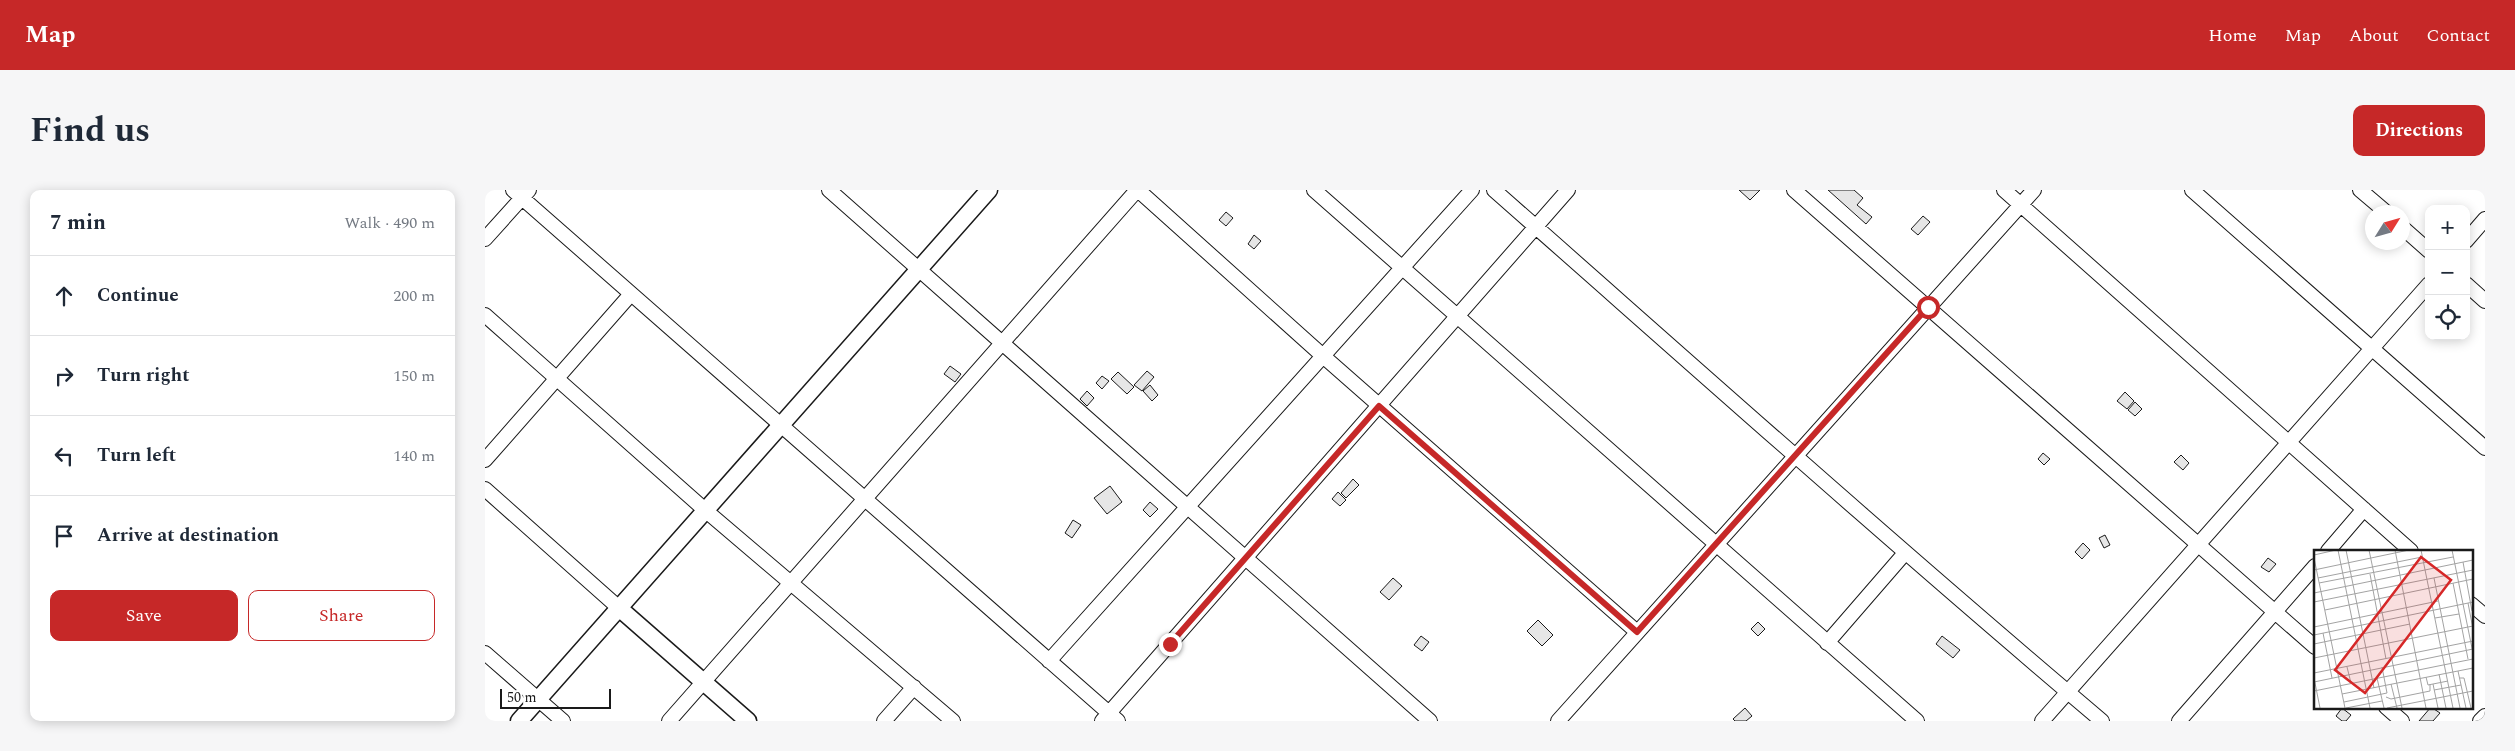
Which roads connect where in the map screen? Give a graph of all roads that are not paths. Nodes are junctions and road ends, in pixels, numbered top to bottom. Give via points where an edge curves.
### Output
1 (829, 190) edge
2 (989, 190) edge
3 (1138, 190) edge
4 (1314, 190) edge
5 (1472, 190) edge
6 (1494, 190) edge
7 (1569, 190) edge
8 (1794, 190) edge
9 (2004, 190) edge
10 (2034, 190) edge
11 (2192, 190) edge
12 (2360, 190) edge
13 (522, 193) edge
14 (2020, 205) junction
15 (2377, 205) edge
16 (2485, 219) edge
17 (1536, 227) junction
18 (2410, 234) edge
19 (2470, 236) edge
20 (485, 240) edge
21 (2428, 250) edge
22 (1402, 268) junction
23 (919, 270) junction
24 (2425, 288) edge
25 (2470, 288) edge
26 (631, 294) junction
27 (2485, 301) edge
28 (1928, 307) junction
29 (485, 315) edge
30 (1457, 317) junction
31 (1003, 343) junction
32 (2372, 348) junction
33 (1323, 356) junction
34 (557, 379) junction
35 (1379, 406) junction
36 (781, 425) junction
37 (2289, 442) junction
38 (2485, 448) edge
39 (1797, 455) junction
40 (485, 460) edge
41 (485, 489) edge
42 (865, 499) junction
43 (1188, 507) junction
44 (2364, 509) junction
45 (705, 510) junction
46 (2198, 544) junction
47 (1716, 545) junction
48 (2329, 550) edge
49 (2410, 550) edge
50 (1905, 554) junction
51 (1245, 558) junction
52 (2314, 567) edge
53 (791, 582) junction
54 (2473, 606) edge
55 (619, 608) junction
56 (2276, 612) junction
57 (2485, 616) edge
58 (1637, 632) junction
59 (1827, 642) junction
60 (2314, 646) edge
61 (485, 653) edge
62 (1049, 661) junction
63 (704, 682) junction
64 (914, 687) junction
65 (2067, 692) junction
66 (538, 699) junction
67 (2387, 708) edge
68 (2485, 716) edge
69 (1109, 718) edge
70 (519, 721) edge
71 (563, 721) edge
72 (669, 721) edge
73 (748, 721) edge
74 (884, 721) edge
75 (953, 721) edge
76 (1430, 721) edge
77 (1558, 721) edge
78 (1917, 721) edge
79 (2041, 721) edge
80 (2102, 721) edge
81 (2179, 721) edge
82 (2402, 721) edge
83 (2480, 721) edge

1 - 23 street
2 - 23 street
3 - 31 street
3 - 33 street
4 - 22 street
5 - 22 street
6 - 17 street
7 - 17 street
8 - 28 street
9 - 14 street
10 - 14 street
11 - 32 street
12 - 15 street
13 - 20 street
13 - 26 street
14 - 28 street
14 - 37 street
16 - 19 street
17 - 30 street
17 - 39 street
18 - 21 street
22 - 30 street
22 - 33 street
23 - 31 street
23 - 36 street
24 - 32 street
25 - 27 street
26 - 34 street
26 - 36 street
28 - 39 street
28 - 46 street
29 - 34 street
30 - 35 street
30 - 47 street
31 - 42 street
31 - 43 street
32 - 37 street
32 - 38 street
33 - 35 street
33 - 43 street
34 - 40 street
34 - 45 street
35 - 51 street
35 - 58 street
36 - 42 street
36 - 45 street
37 - 44 street
37 - 46 street
39 - 47 street
39 - 50 street
41 - 55 street
42 - 53 street
42 - 62 street
43 - 51 street
43 - 62 street
44 - 48 street
44 - 49 street
45 - 53 street
45 - 55 street
46 - 56 street
46 - 65 street
47 - 58 street
47 - 59 street
50 - 59 street
50 - 65 street
51 - 69 street
51 - 76 street
52 - 56 street
53 - 63 street
53 - 64 street
54 - 57 street
55 - 63 street
55 - 66 street
56 - 60 street
56 - 81 street
58 - 77 street
59 - 78 street
61 - 66 street
62 - 69 street
63 - 72 street
63 - 73 street
64 - 74 street
64 - 75 street
65 - 79 street
65 - 80 street
66 - 70 street
66 - 71 street
67 - 82 street
68 - 83 street

